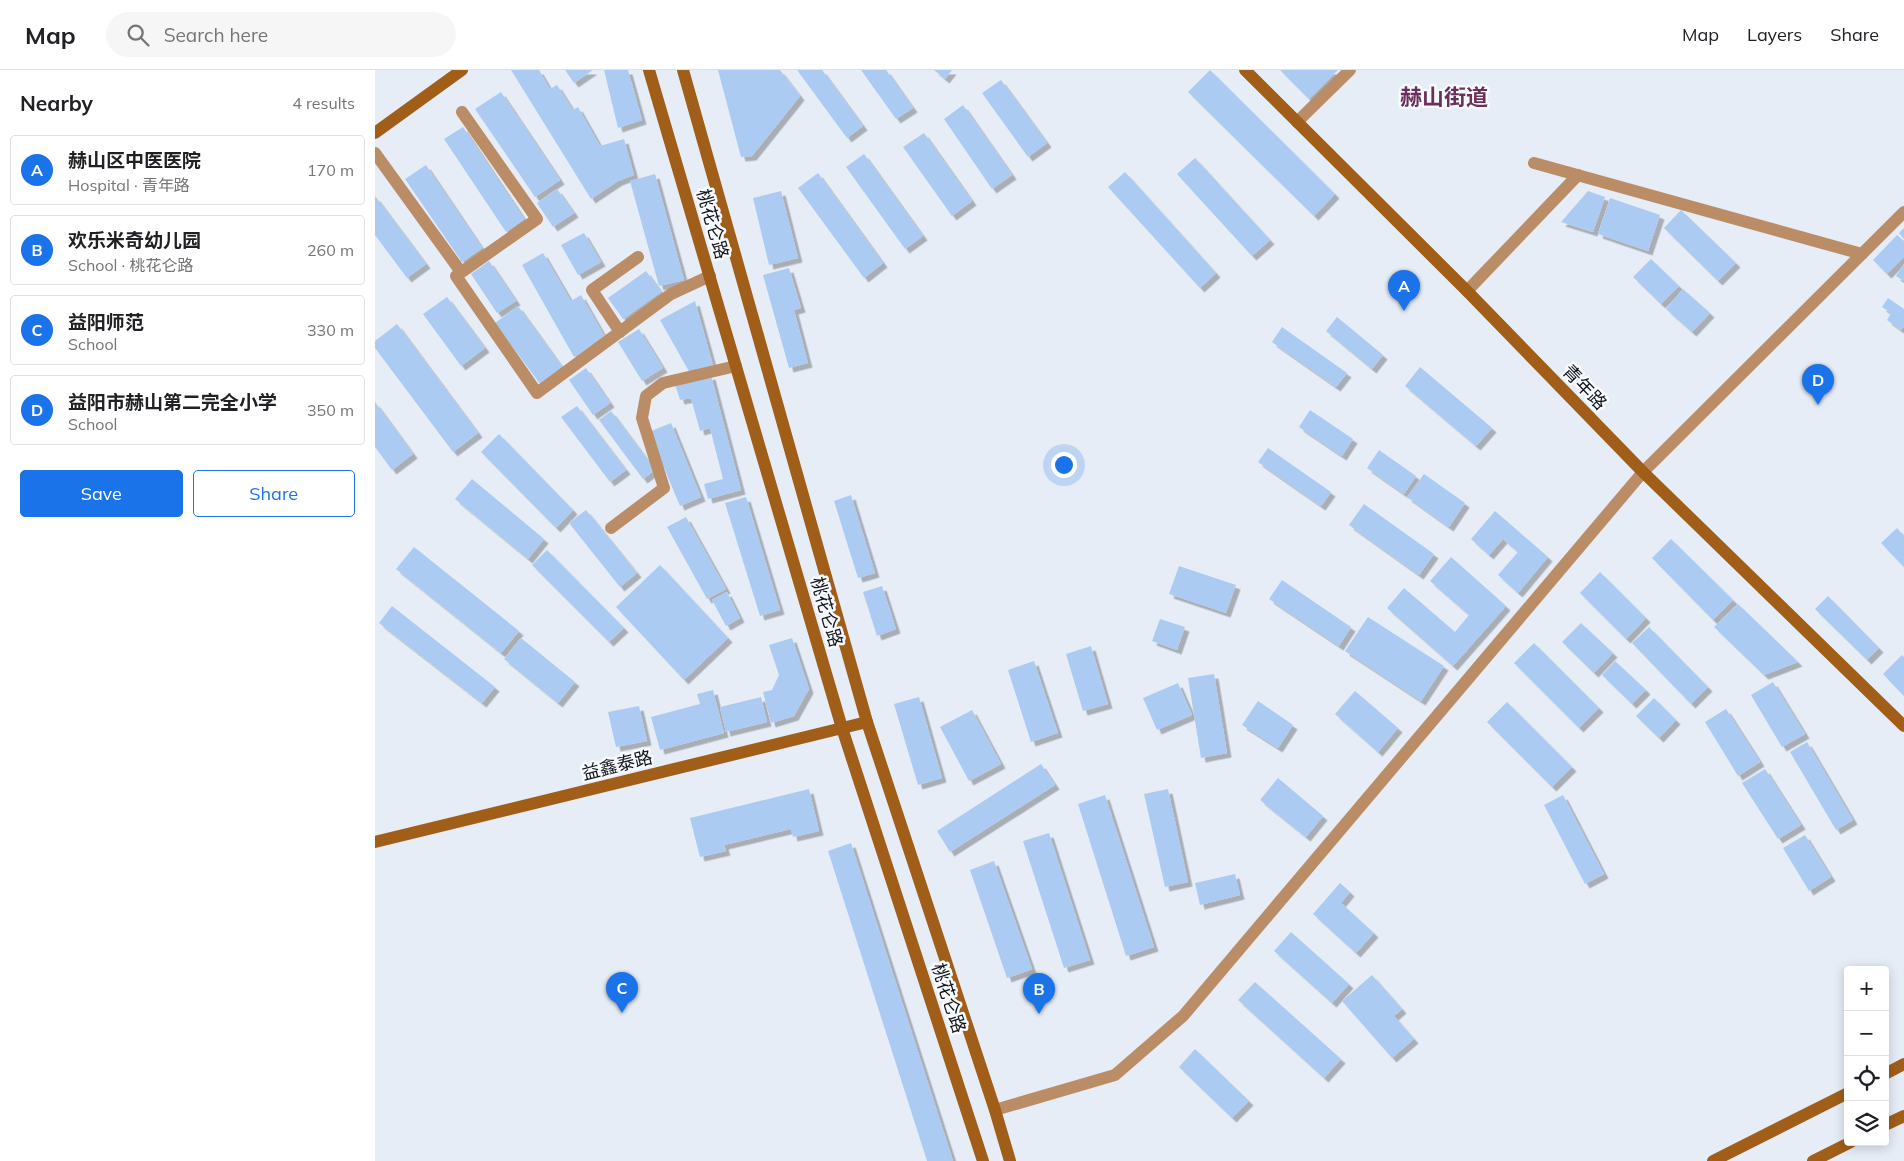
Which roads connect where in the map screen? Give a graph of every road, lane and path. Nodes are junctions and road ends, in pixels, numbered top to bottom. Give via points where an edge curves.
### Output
1 (462, 70) edge
2 (649, 70) edge
3 (683, 70) edge
4 (1245, 70) edge
5 (1350, 70) edge
6 (462, 112) dead end
7 (1297, 122) junction
8 (375, 133) edge
9 (375, 153) edge
10 (1534, 163) dead end
11 (1578, 175) junction
12 (1904, 212) edge
13 (1862, 254) junction
14 (638, 257) dead end
15 (461, 272) junction
16 (709, 276) junction
17 (1467, 291) junction
18 (620, 332) junction
19 (736, 366) junction
20 (1643, 472) junction
21 (611, 528) dead end
22 (867, 722) junction
23 (1904, 726) edge
24 (843, 728) junction
25 (375, 842) edge
26 (1904, 1064) edge
27 (1889, 1072) edge
28 (1844, 1095) edge
29 (995, 1110) junction
30 (1904, 1116) edge
31 (1889, 1123) edge
32 (1844, 1146) edge
33 (983, 1161) edge
34 (1010, 1161) edge
35 (1713, 1161) edge
36 (1813, 1161) edge

1 - 8 main road
2 - 16 main road, 桃花仑路
3 - 22 main road, 桃花仑路
4 - 7 main road, 青年路
5 - 7 street
6 - 15 street via 537,219
7 - 17 main road, 青年路
9 - 15 street
10 - 11 street
11 - 13 street
11 - 17 street
12 - 13 street
13 - 20 street
14 - 18 street via 592,290
15 - 18 street via 456,276 537,394
16 - 18 street via 671,294
16 - 19 main road, 桃花仑路
17 - 20 main road, 青年路
19 - 21 street via 663,383 646,396 642,418 664,488
19 - 24 main road, 桃花仑路
20 - 23 main road, 青年路
20 - 29 street via 1183,1016 1115,1074
22 - 24 main road, 益鑫泰路
22 - 29 main road, 桃花仑路
24 - 25 main road, 益鑫泰路
24 - 33 main road, 桃花仑路
26 - 27 main road
28 - 35 main road
29 - 34 main road, 桃花仑路
30 - 31 main road
32 - 36 main road

